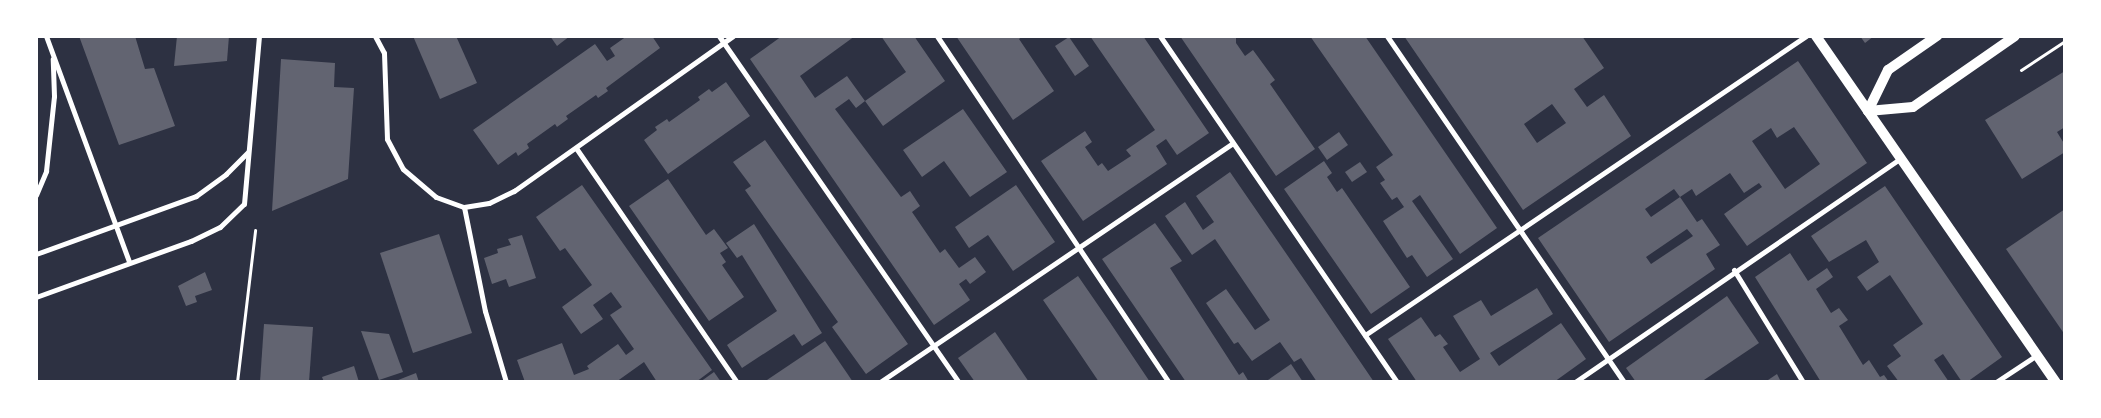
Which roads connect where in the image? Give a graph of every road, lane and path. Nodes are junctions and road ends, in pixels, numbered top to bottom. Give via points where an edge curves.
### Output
1 (46, 36) edge
2 (259, 36) edge
3 (375, 36) edge
4 (719, 36) edge
5 (733, 36) edge
6 (937, 36) edge
7 (1160, 36) edge
8 (1387, 36) edge
9 (1806, 36) edge
10 (1816, 36) edge
11 (1937, 36) edge
12 (2015, 36) edge
13 (2065, 41) edge
14 (724, 43) junction
15 (53, 54) junction
16 (2021, 70) dead end
17 (1868, 111) junction
18 (1233, 143) junction
19 (576, 148) junction
20 (248, 151) junction
21 (1901, 158) junction
22 (36, 195) edge
23 (464, 207) junction
24 (116, 224) junction
25 (1519, 228) junction
26 (256, 230) dead end
27 (1078, 247) junction
28 (36, 254) edge
29 (129, 262) junction
30 (1734, 270) junction
31 (36, 298) edge
32 (1365, 335) junction
33 (933, 345) junction
34 (2037, 355) junction
35 (1607, 358) junction
36 (237, 382) edge
37 (506, 382) edge
38 (737, 382) edge
39 (880, 382) edge
40 (959, 382) edge
41 (1168, 382) edge
42 (1397, 382) edge
43 (1575, 382) edge
44 (1624, 382) edge
45 (1803, 382) edge
46 (1996, 382) edge
47 (2056, 382) edge

1 - 15 street
2 - 20 street
3 - 23 street via 384,53 387,139 403,168 436,197
4 - 14 street
5 - 14 street
6 - 27 street
7 - 18 street
8 - 25 street
9 - 25 street
10 - 17 main road
11 - 17 main road via 1888,70
12 - 17 main road via 1913,107
13 - 16 path
14 - 19 street
14 - 33 street
15 - 22 street via 54,96 46,171
15 - 24 street
17 - 21 main road
18 - 27 street
18 - 32 street
19 - 23 street via 514,191 489,203
19 - 38 street
20 - 24 street via 226,174 196,196
20 - 29 street via 244,204 220,227
21 - 30 street
21 - 34 main road
23 - 37 street via 485,311
24 - 28 street
24 - 29 street
25 - 32 street
25 - 35 street
26 - 36 path
27 - 33 street
27 - 41 street
29 - 31 street
30 - 35 street
30 - 45 street
32 - 42 street
33 - 39 street
33 - 40 street
34 - 46 street
34 - 47 main road
35 - 43 street
35 - 44 street

